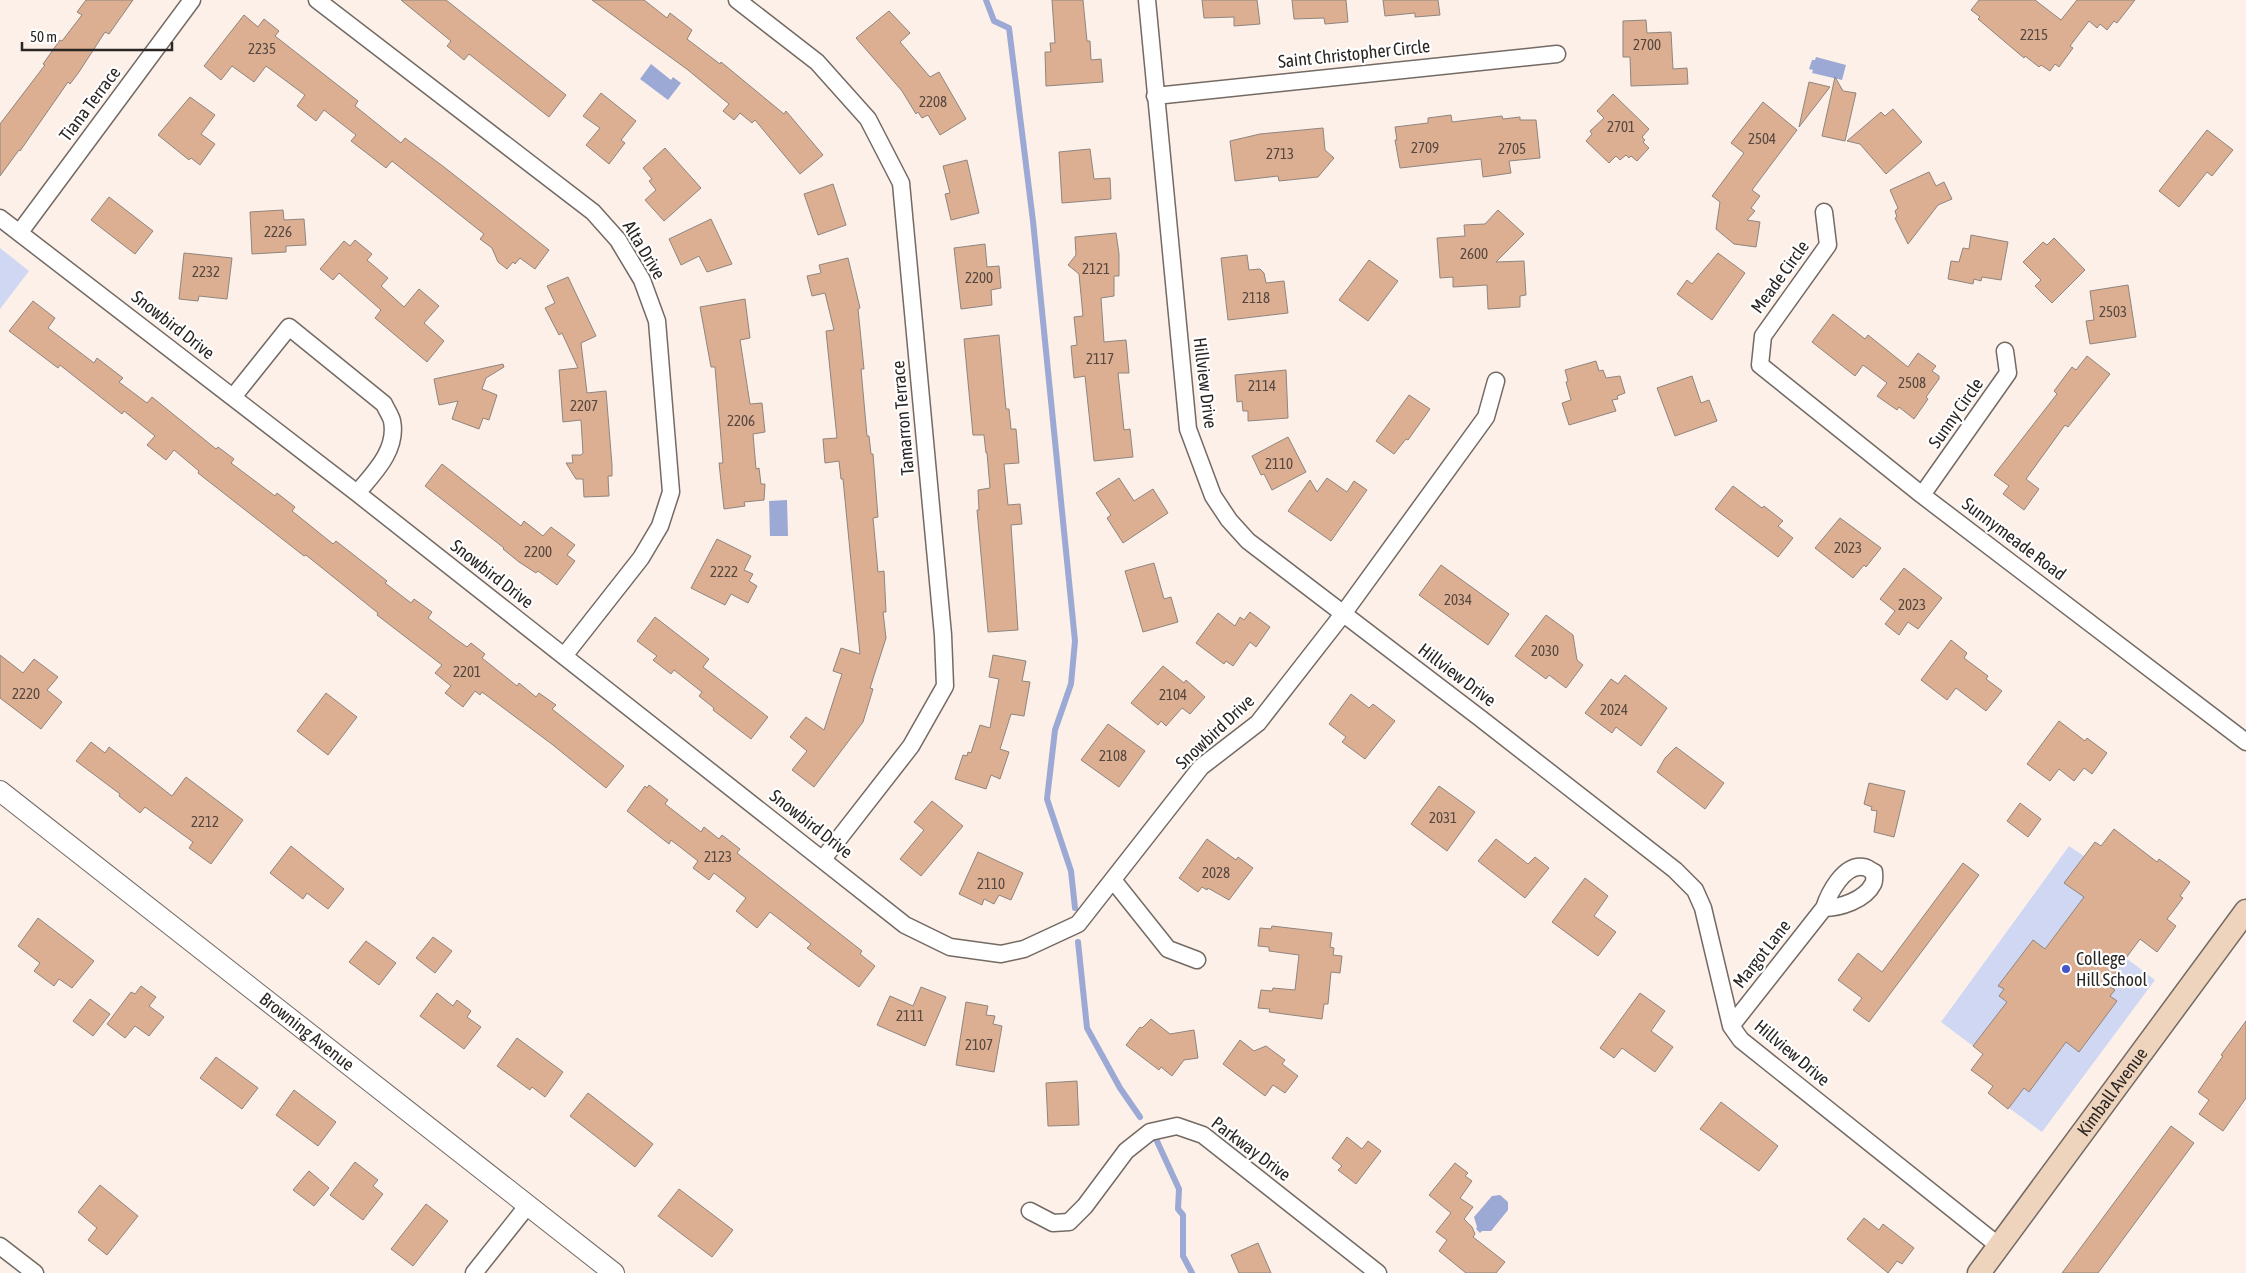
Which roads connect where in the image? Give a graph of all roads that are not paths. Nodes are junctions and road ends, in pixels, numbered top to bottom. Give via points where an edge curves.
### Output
1 (192, 0) edge
2 (317, 0) edge
3 (737, 0) edge
4 (1147, 0) edge
5 (1557, 54) dead end
6 (1155, 96) junction
7 (1824, 212) dead end
8 (0, 218) edge
9 (20, 232) junction
10 (2005, 351) dead end
11 (1760, 365) joint
12 (1496, 381) dead end
13 (233, 397) junction
14 (356, 493) junction
15 (1922, 494) junction
16 (1343, 614) junction
17 (564, 656) junction
18 (2246, 742) edge
19 (0, 791) edge
20 (823, 859) junction
21 (1113, 880) junction
22 (1824, 908) dead end
23 (2246, 911) edge
24 (1197, 960) dead end
25 (1731, 1026) junction
26 (528, 1205) junction
27 (1030, 1211) dead end
28 (0, 1246) edge
29 (1999, 1246) junction
30 (35, 1273) edge
31 (474, 1273) edge
32 (614, 1273) edge
33 (1378, 1273) edge
34 (1979, 1273) edge

1 - 9 street, Tiana Terrace
2 - 17 street, Alta Drive via 593,212 618,240 642,280 657,321 671,492 660,526 641,558
3 - 20 street, Tamarron Terrace via 816,62 868,119 901,183 943,634 945,686 911,746
4 - 6 street, Hillview Drive
5 - 6 street, Saint Christopher Circle
6 - 16 street, Hillview Drive via 1188,429 1213,496 1229,520 1248,541
7 - 11 street, Meade Circle via 1828,245 1762,336
8 - 9 street, Snowbird Drive
9 - 13 street, Snowbird Drive
10 - 15 street, Sunny Circle via 2008,374
11 - 15 street, Sunnymeade Road
12 - 16 street, Snowbird Drive via 1486,417
13 - 14 street, Snowbird Drive
13 - 14 street via 289,327 384,404 392,422 387,453
14 - 17 street, Snowbird Drive
15 - 18 street, Sunnymeade Road
16 - 21 street, Snowbird Drive via 1258,723 1201,767
16 - 25 street, Hillview Drive via 1600,811 1675,870 1695,890 1703,908
17 - 20 street, Snowbird Drive
19 - 26 street, Browning Avenue
20 - 21 street, Snowbird Drive via 905,925 950,947 1001,954 1024,949 1078,924
21 - 24 street via 1168,949
22 - 25 street, Margot Lane
23 - 29 main road, Kimball Avenue
25 - 29 street, Hillview Drive via 1741,1040
26 - 31 street
26 - 32 street, Browning Avenue
27 - 33 street, Parkway Drive via 1053,1222 1069,1222 1126,1152 1150,1132 1177,1126 1203,1135
28 - 30 street
29 - 34 main road, Kimball Avenue

